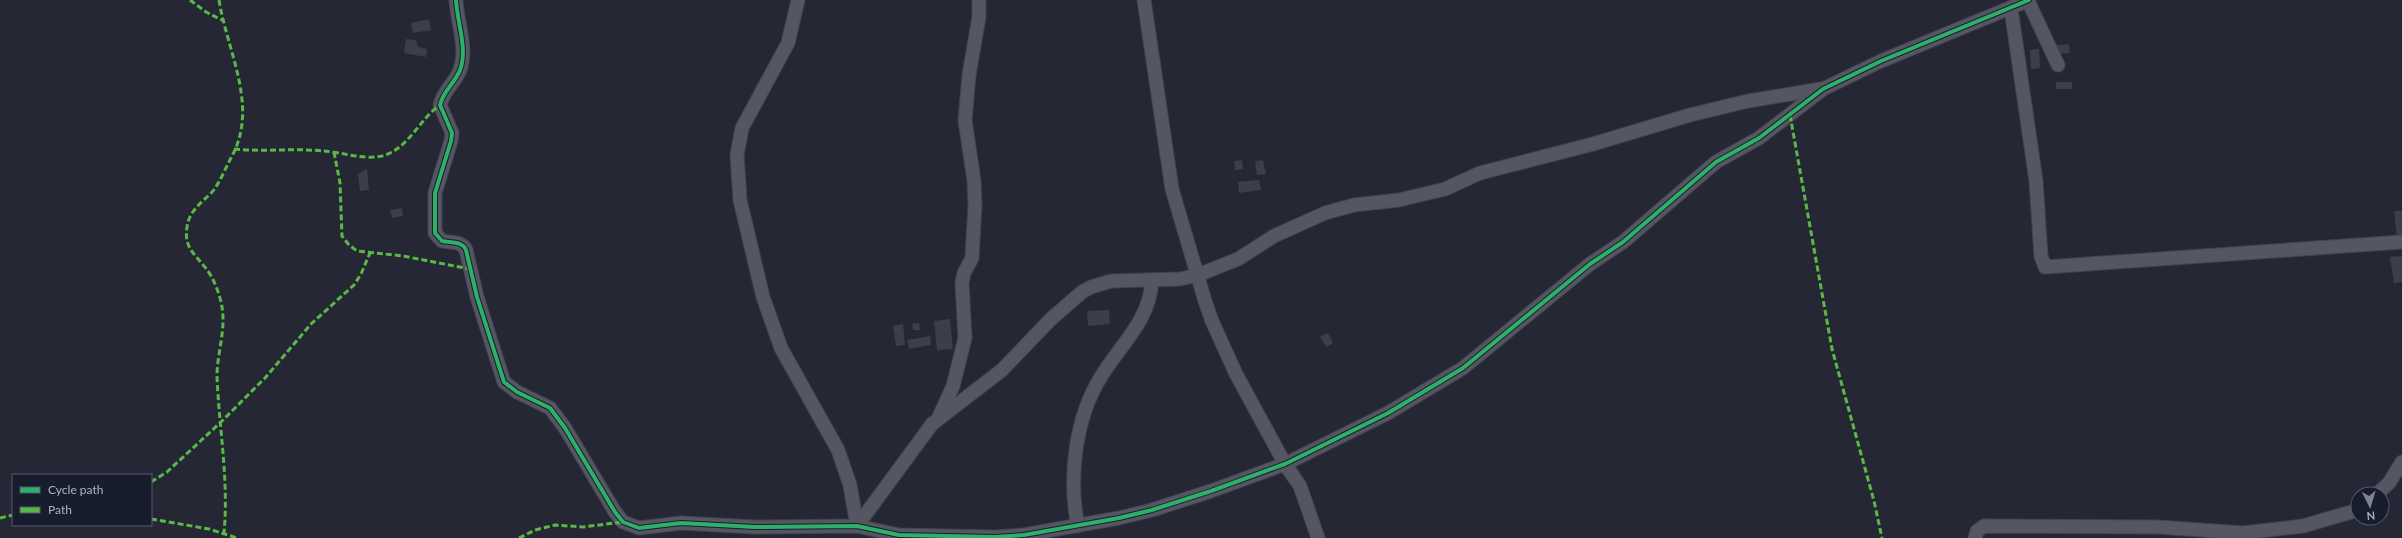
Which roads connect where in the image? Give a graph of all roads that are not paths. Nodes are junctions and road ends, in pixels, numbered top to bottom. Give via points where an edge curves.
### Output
1 (456, 0) edge
2 (798, 0) edge
3 (979, 0) edge
4 (1144, 0) edge
5 (2028, 0) edge
6 (2011, 9) junction
7 (2058, 66) dead end
8 (1823, 89) junction
9 (2402, 242) edge
10 (1198, 275) junction
11 (1152, 280) junction
12 (939, 417) junction
13 (1285, 464) junction
14 (2400, 468) edge
15 (2386, 486) edge
16 (2350, 512) edge
17 (857, 526) junction
18 (1078, 526) junction
19 (931, 537) edge
20 (1318, 538) edge
21 (1975, 538) edge

1 - 17 street via 462,59 458,75 446,90 440,105 452,133 436,193 435,233 442,241 464,245 481,312 504,382 517,392 550,408 565,428 614,512 631,526 648,528 681,523 755,527
2 - 17 street via 788,43 742,128 737,155 740,200 763,297 781,348 838,450 850,484
3 - 12 street via 965,120 975,206 973,254 962,283 965,338 953,386
4 - 10 street via 1172,189
5 - 6 street
5 - 7 street
6 - 8 street via 1881,61
6 - 9 street via 2036,181 2041,256 2046,267
8 - 10 street via 1748,101 1697,113 1593,144 1480,173 1445,189 1398,200 1354,205 1325,213 1274,236 1238,259
8 - 13 street via 1759,138 1716,162 1623,242 1590,264 1463,368 1388,413
10 - 11 street via 1180,279
10 - 13 street via 1218,334 1236,374
11 - 12 street via 1111,281 1082,292 1002,370
11 - 18 street via 1152,294 1147,307 1134,333 1101,376 1083,422 1072,478 1073,503
12 - 17 street via 923,433
13 - 18 street via 1152,510
13 - 20 street via 1300,486
14 - 15 street
16 - 21 street via 2302,526 2243,533 2158,527 1984,526 1977,531
17 - 19 street via 899,535
18 - 19 street via 995,537

